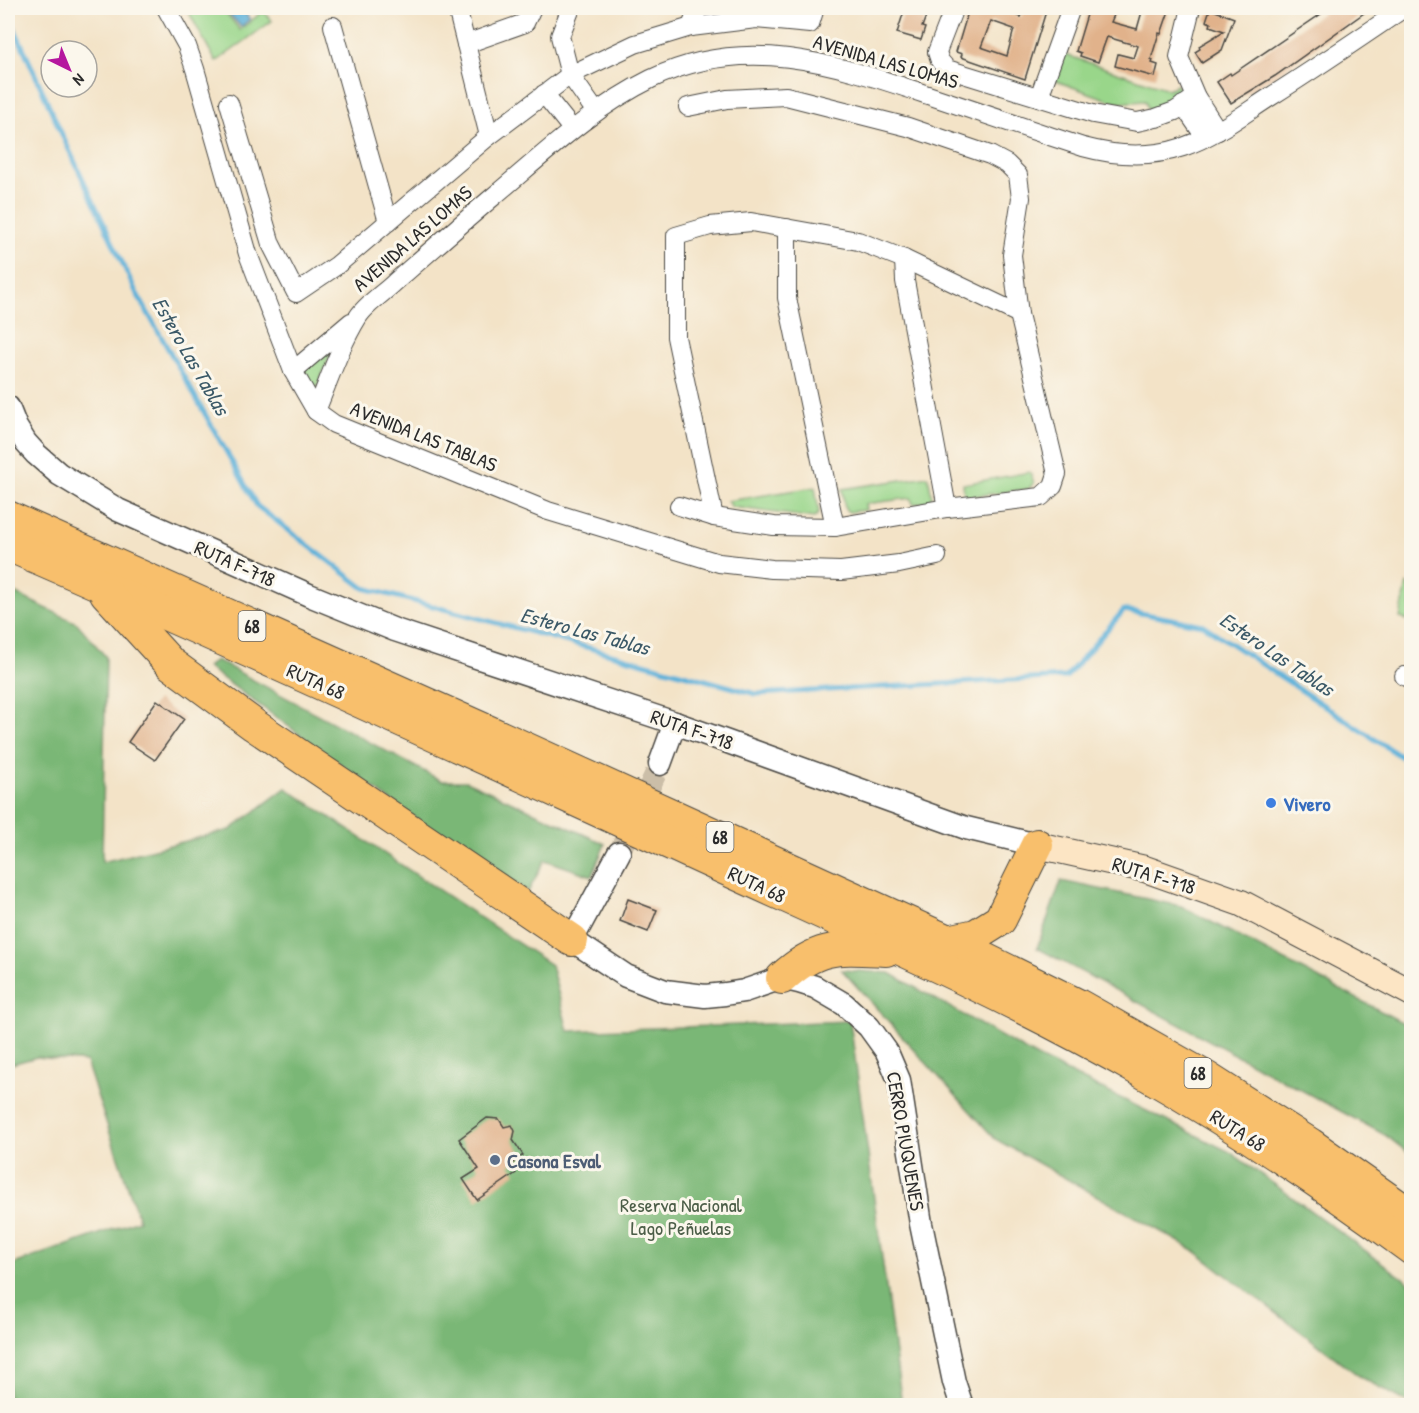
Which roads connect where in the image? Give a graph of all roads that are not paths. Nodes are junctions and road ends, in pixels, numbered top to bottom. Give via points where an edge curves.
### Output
1 (166, 8) edge
2 (457, 8) edge
3 (532, 8) edge
4 (571, 8) edge
5 (698, 8) edge
6 (815, 8) edge
7 (954, 8) edge
8 (1071, 8) edge
9 (1191, 8) edge
10 (1404, 8) edge
11 (333, 26) dead end
12 (691, 27) junction
13 (466, 44) junction
14 (570, 75) junction
15 (544, 94) junction
16 (1039, 97) junction
17 (1190, 101) junction
18 (229, 103) dead end
19 (688, 107) dead end
20 (596, 111) junction
21 (572, 129) junction
22 (1212, 134) junction
23 (489, 136) junction
24 (388, 222) junction
25 (787, 228) junction
26 (904, 259) junction
27 (1019, 314) junction
28 (359, 315) junction
29 (293, 371) junction
30 (8, 407) edge
31 (316, 411) junction
32 (679, 506) dead end
33 (947, 508) junction
34 (8, 517) edge
35 (714, 517) junction
36 (835, 527) junction
37 (8, 544) edge
38 (938, 556) dead end
39 (97, 583) junction
40 (675, 723) junction
41 (660, 764) tunnel mouth
42 (1037, 845) junction
43 (619, 853) tunnel mouth
44 (1000, 920) junction
45 (572, 940) junction
46 (948, 941) junction
47 (903, 951) junction
48 (782, 978) junction
49 (1028, 982) junction
50 (1412, 993) edge
51 (1412, 1216) edge
52 (1412, 1249) edge
53 (962, 1406) edge

1 - 29 street, AVENIDA LAS TABLAS via 187,46 248,254
2 - 13 street
3 - 13 street via 525,23
4 - 14 street via 560,36
5 - 12 street
6 - 12 street via 810,24 756,19
7 - 16 street via 937,52 947,69
8 - 16 street
9 - 17 street via 1179,57
10 - 22 street, AVENIDA LAS LOMAS
11 - 24 street
12 - 14 street via 635,44
13 - 23 street
14 - 15 street
14 - 20 street
15 - 21 street
15 - 23 street
16 - 17 street via 1093,114 1137,122 1156,118
17 - 22 street
18 - 24 street via 271,244 296,293 336,266
19 - 27 street via 727,99 786,96 908,127 1007,164 1018,174 1021,198 1012,255
20 - 21 street, AVENIDA LAS LOMAS
20 - 22 street, AVENIDA LAS LOMAS via 651,79 694,64 732,57 788,56 841,67 1098,151 1147,154 1182,147
21 - 28 street, AVENIDA LAS LOMAS
23 - 24 street
25 - 26 street via 858,241
25 - 35 street via 751,222 710,226 675,236 676,337
25 - 36 street via 787,298
26 - 27 street
26 - 33 street
27 - 33 street via 1057,474 1053,486 1041,497
28 - 29 street, AVENIDA LAS LOMAS
28 - 31 street, AVENIDA LAS LOMAS
29 - 31 street, AVENIDA LAS TABLAS
30 - 40 street, RUTA F-718 via 26,443 47,465 118,510 395,630
31 - 38 street, AVENIDA LAS TABLAS via 334,424 548,511 719,563 772,570 841,571
32 - 35 street
33 - 36 street
34 - 46 highway, RUTA 68 / 68
35 - 36 street via 774,526
37 - 39 highway, RUTA 68 / 68
39 - 45 highway via 171,664
39 - 47 highway, RUTA 68 / 68
40 - 41 street
40 - 42 street, RUTA F-718 via 966,828
42 - 44 highway
42 - 50 main road, RUTA F-718 via 1145,869 1241,903
43 - 45 street
44 - 46 highway via 976,935
44 - 49 highway via 1008,950
45 - 48 street via 626,976 665,991 724,994
46 - 49 highway, RUTA 68 / 68
47 - 48 highway via 836,949 812,957
47 - 52 highway, RUTA 68 / 68 via 1038,1016 1184,1096 1311,1177
48 - 53 street, CERRO PIUQUENES via 815,987 844,1004 869,1027 894,1066 921,1224
49 - 51 highway, RUTA 68 / 68 via 1134,1035 1216,1083

